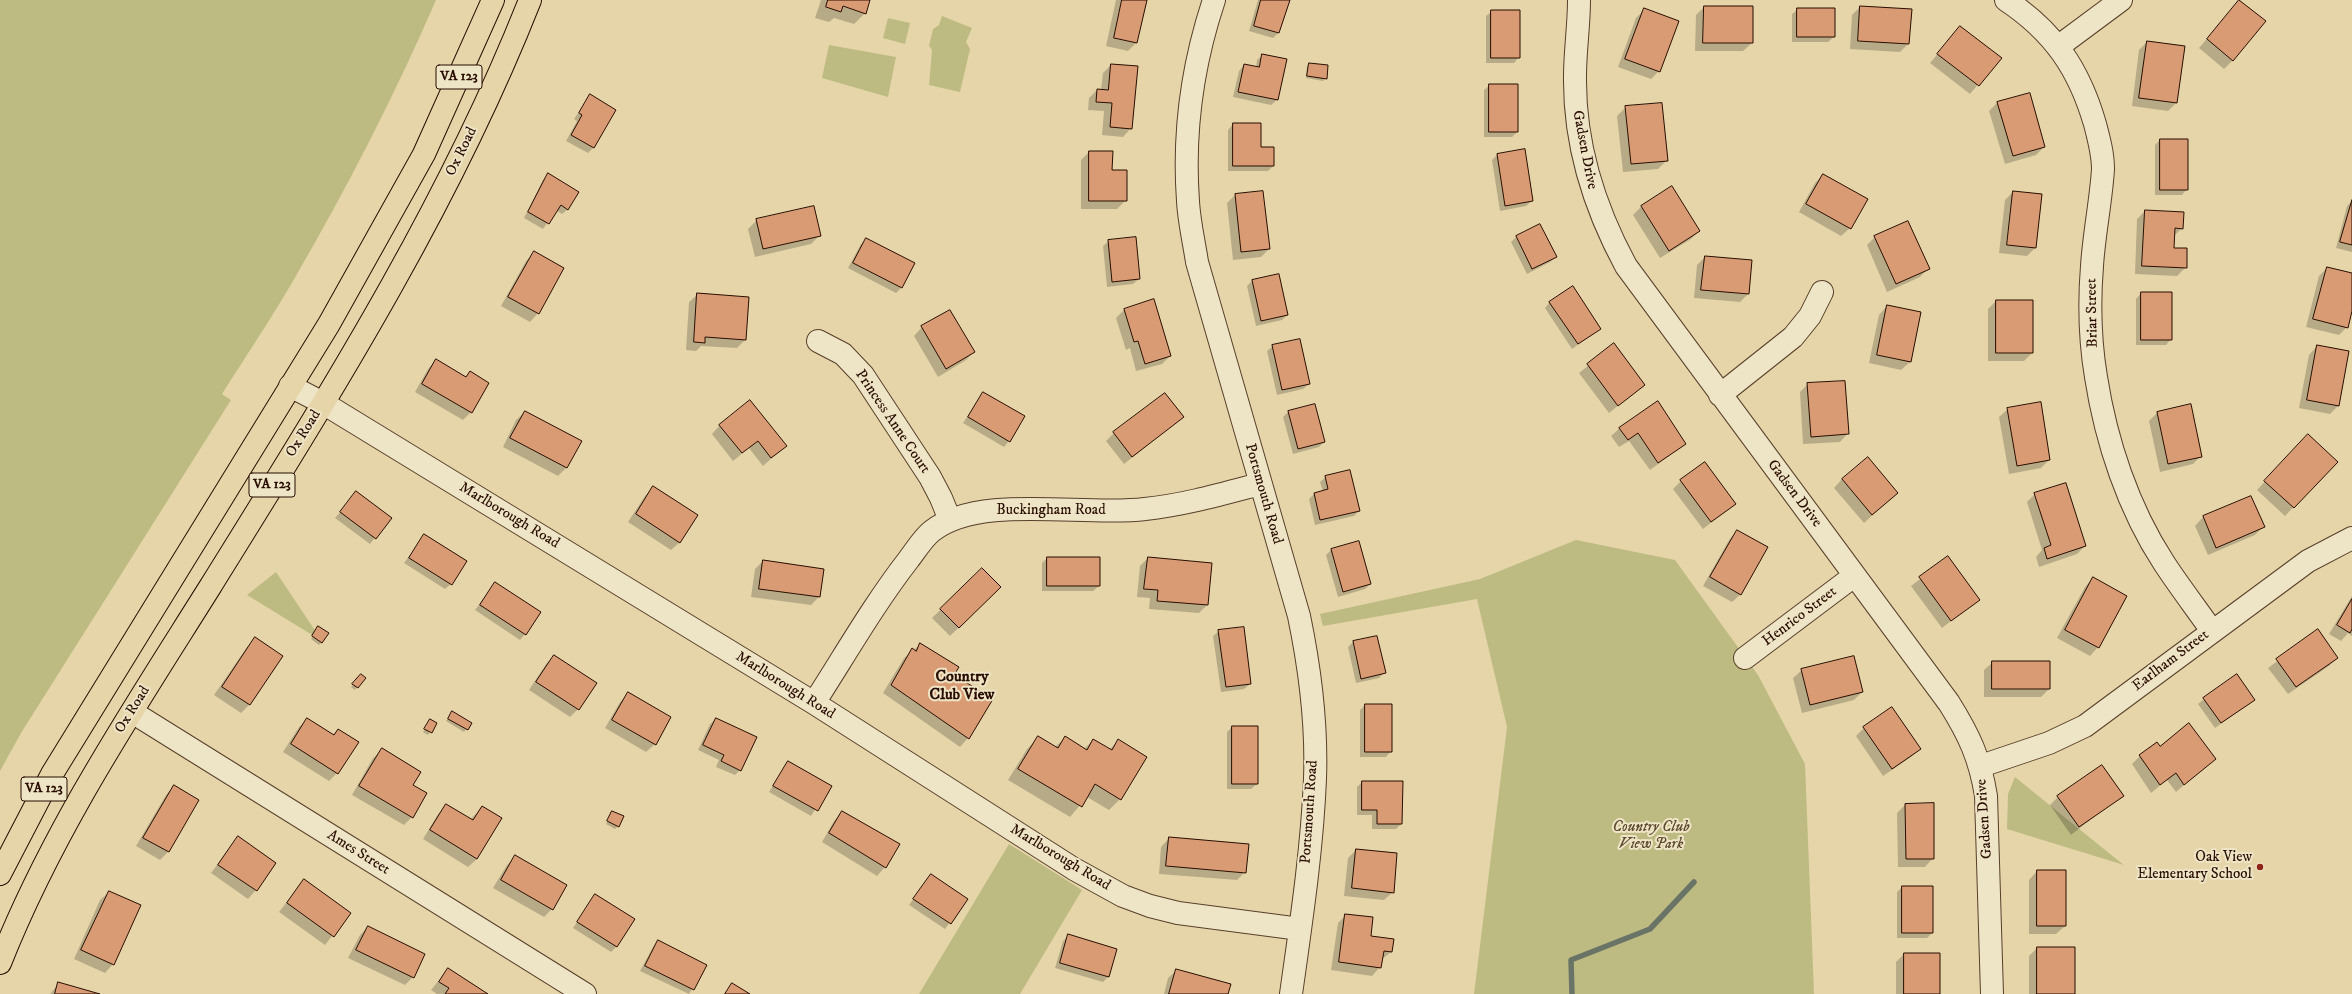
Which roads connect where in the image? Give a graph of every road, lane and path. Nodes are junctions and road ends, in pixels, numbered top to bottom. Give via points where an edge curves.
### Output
1 (493, 0) edge
2 (530, 0) edge
3 (1214, 0) edge
4 (1579, 0) edge
5 (2006, 0) edge
6 (2120, 0) edge
7 (2059, 46) junction
8 (1822, 292) dead end
9 (818, 340) dead end
10 (290, 386) junction
11 (1720, 395) junction
12 (323, 403) junction
13 (1260, 484) junction
14 (950, 520) junction
15 (2352, 538) edge
16 (1854, 576) junction
17 (2212, 631) junction
18 (1745, 658) dead end
19 (814, 703) junction
20 (132, 712) junction
21 (1981, 766) junction
22 (0, 874) edge
23 (1300, 929) junction
24 (0, 963) edge
25 (585, 994) edge
26 (1291, 994) edge
27 (1992, 994) edge

1 - 10 main road, VA 123 via 424,154 329,324
2 - 12 main road, Ox Road / VA 123 via 466,148 395,282
3 - 13 street, Portsmouth Road via 1203,34 1192,86 1186,140 1188,203 1197,262
4 - 11 street, Gadsen Drive via 1575,105 1581,152 1592,193 1608,233 1626,266
5 - 7 street, Briar Street via 2040,26
6 - 7 street
7 - 17 street, Briar Street via 2075,71 2088,101 2101,149 2103,168 2092,266 2090,319 2096,377 2108,432 2124,483 2146,531 2164,562
8 - 11 street via 1810,316 1793,337
9 - 14 street, Princess Anne Court via 843,354 863,375 930,477 942,498
10 - 12 street, Marlborough Road
10 - 22 main road, VA 123 via 52,774
11 - 16 street, Gadsen Drive
12 - 19 street, Marlborough Road
12 - 20 main road, Ox Road / VA 123
13 - 14 street, Buckingham Road via 1144,510 1013,509 968,514
13 - 23 street, Portsmouth Road via 1299,616 1313,714 1315,778
14 - 19 street, Buckingham Road via 931,531 900,571
15 - 17 street, Earlham Street via 2308,561
16 - 18 street, Henrico Street
16 - 21 street, Gadsen Drive via 1949,703 1966,731
17 - 21 street, Earlham Street via 2084,726 2049,743
19 - 23 street, Marlborough Road via 1074,869 1123,896 1178,913
20 - 24 main road, Ox Road / VA 123 via 80,798 13,931
20 - 25 street, Ames Street
21 - 27 street, Gadsen Drive via 1986,796
23 - 26 street, Portsmouth Road

